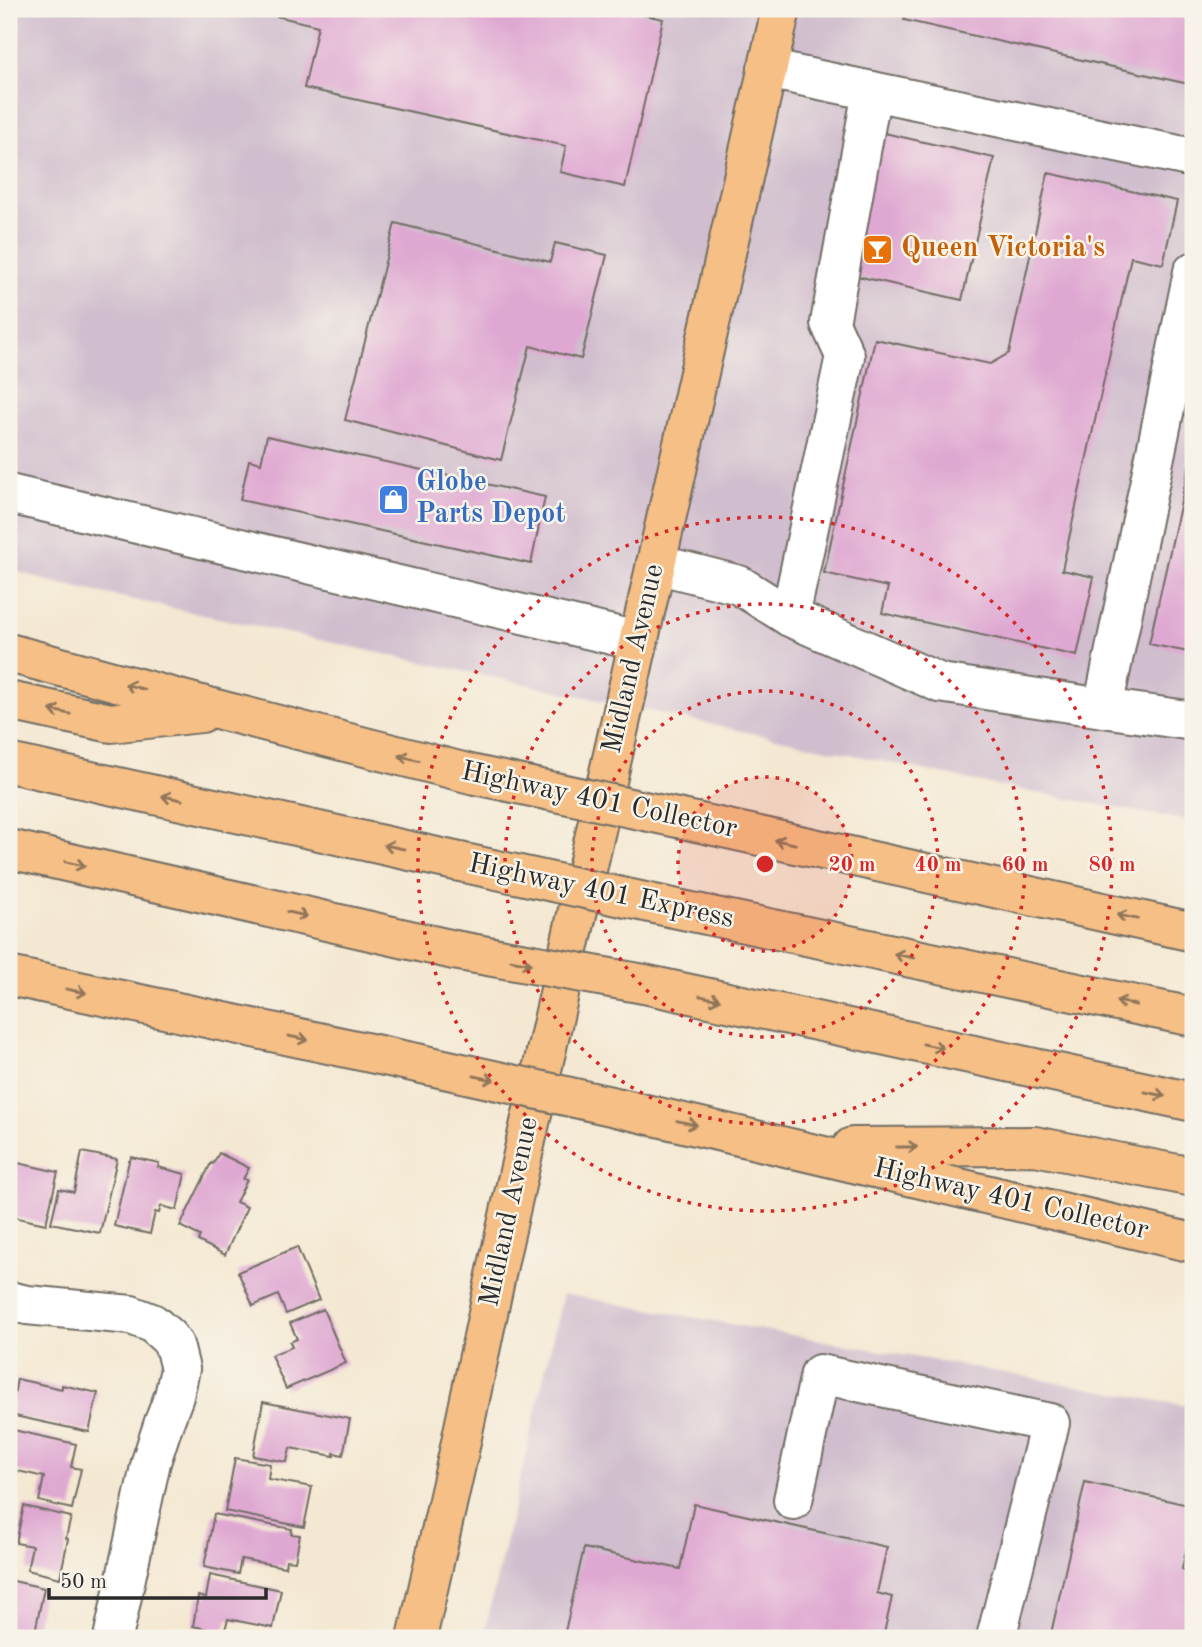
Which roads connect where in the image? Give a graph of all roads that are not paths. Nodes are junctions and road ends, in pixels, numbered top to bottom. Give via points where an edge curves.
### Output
1 (781, 9) edge
2 (767, 69) junction
3 (872, 91) junction
4 (1193, 158) edge
5 (1193, 272) edge
6 (9, 494) edge
7 (656, 564) junction
8 (790, 617) junction
9 (638, 641) junction
10 (9, 653) edge
11 (9, 701) edge
12 (1103, 708) junction
13 (224, 711) junction
14 (1193, 721) edge
15 (9, 763) edge
16 (9, 849) edge
17 (1193, 932) edge
18 (9, 976) edge
19 (1193, 1017) edge
20 (1193, 1102) edge
21 (790, 1148) junction
22 (1193, 1177) edge
23 (1193, 1242) edge
24 (9, 1301) edge
25 (793, 1500) dead end
26 (113, 1638) edge
27 (417, 1638) edge
28 (996, 1638) edge

1 - 2 main road, Midland Avenue
2 - 3 street
2 - 7 main road, Midland Avenue
3 - 4 street
3 - 8 street via 830,323 845,356
5 - 12 street
6 - 9 street
7 - 8 street via 739,585
7 - 9 main road, Midland Avenue
8 - 12 street via 940,683
9 - 27 main road, Midland Avenue
13 -> 10 main road, Highway 401 Collector
13 -> 11 main road via 111,723
12 - 14 street
17 -> 13 main road, Highway 401 Collector, bridge via 475,775
19 -> 15 main road, Highway 401 Express, bridge
16 -> 20 main road, bridge via 454,950 644,984
18 -> 21 main road, Highway 401 Collector, bridge
21 -> 22 main road via 1035,1146
21 - 23 main road, Highway 401 Collector
24 - 26 street via 131,1315 152,1323 174,1345 180,1369 150,1462
25 - 28 street via 820,1374 1050,1423

